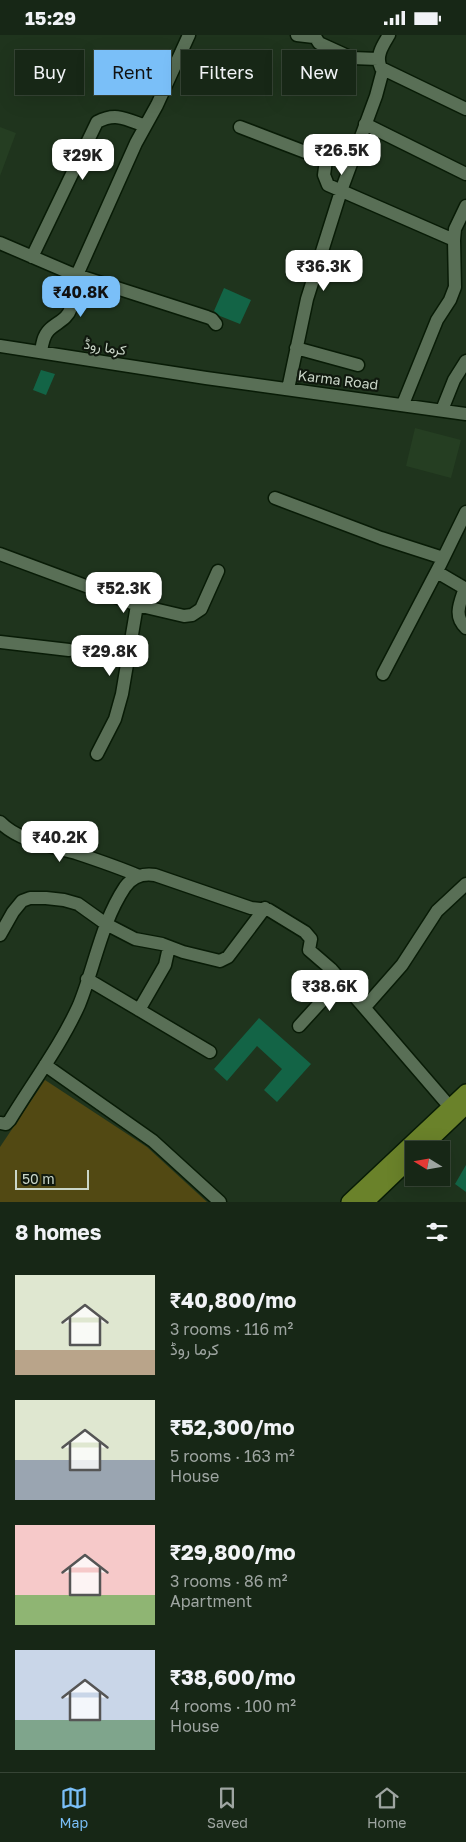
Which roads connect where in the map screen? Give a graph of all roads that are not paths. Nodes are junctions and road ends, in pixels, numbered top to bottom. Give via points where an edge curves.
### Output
1 (188, 35) edge
2 (297, 35) edge
3 (390, 35) edge
4 (314, 36) edge
5 (381, 65) junction
6 (466, 109) edge
7 (365, 124) junction
8 (145, 127) junction
9 (240, 127) dead end
10 (466, 174) edge
11 (341, 191) junction
12 (466, 206) edge
13 (454, 240) junction
14 (0, 243) edge
15 (32, 257) junction
16 (74, 274) junction
17 (216, 324) dead end
18 (0, 346) edge
19 (296, 348) junction
20 (41, 352) junction
21 (466, 361) edge
22 (358, 365) dead end
23 (206, 378) joint
24 (288, 389) junction
25 (403, 404) junction
26 (442, 411) junction
27 (466, 414) edge
28 (275, 498) dead end
29 (464, 520) edge
30 (0, 554) edge
31 (443, 559) junction
32 (218, 571) dead end
33 (437, 572) junction
34 (465, 588) edge
35 (137, 605) junction
36 (466, 628) edge
37 (0, 642) edge
38 (69, 650) dead end
39 (383, 674) dead end
40 (97, 754) dead end
41 (0, 822) edge
42 (139, 876) junction
43 (466, 884) edge
44 (265, 909) junction
45 (106, 924) junction
46 (0, 935) edge
47 (169, 947) junction
48 (87, 979) junction
49 (341, 981) junction
50 (365, 1007) junction
51 (140, 1010) junction
52 (299, 1026) dead end
53 (210, 1052) dead end
54 (45, 1065) junction
55 (466, 1092) edge
56 (461, 1110) edge
57 (0, 1123) edge
58 (429, 1141) edge
59 (405, 1165) edge
60 (220, 1202) edge
61 (349, 1202) edge
62 (366, 1202) edge

1 - 8 street
2 - 4 street
3 - 5 street via 382,46
4 - 5 street via 319,43 352,58
5 - 6 street
5 - 7 street
7 - 10 street
7 - 11 street
8 - 15 street via 117,116 97,122
8 - 16 street
9 - 11 street via 326,160 326,183
11 - 13 street
11 - 19 street via 307,299
12 - 13 street via 455,229
13 - 25 street via 455,287 437,320
14 - 15 street
15 - 16 street
16 - 17 street via 207,317
16 - 20 street via 71,308 62,321 48,331
18 - 20 street, کرما روڈ
19 - 22 street
19 - 24 street
20 - 23 street, کرما روڈ
21 - 26 street via 454,380
23 - 24 street, Karma Road
24 - 25 street, Karma Road
25 - 26 street, Karma Road
26 - 27 street, Karma Road
28 - 31 street
29 - 31 street
30 - 35 street
31 - 33 street
32 - 35 street via 201,609 192,615
33 - 34 street
33 - 39 street
34 - 36 street via 457,615
35 - 40 street via 122,694
37 - 38 street
41 - 42 street via 21,836
42 - 44 street via 146,873 155,875 251,908
42 - 45 street via 126,886
43 - 50 street via 437,911 402,965
44 - 47 street via 225,959 214,960
44 - 49 street via 305,932 311,939 309,950
45 - 46 street via 78,904 30,898 22,901 13,912
45 - 47 street via 135,939
45 - 48 street
47 - 51 street via 165,965
48 - 51 street
48 - 54 street via 76,1010
49 - 50 street
49 - 52 street
50 - 56 street
51 - 53 street
54 - 57 street via 10,1120 6,1124
54 - 60 street via 153,1141
55 - 56 main road
56 - 58 main road
56 - 61 main road
59 - 62 main road

